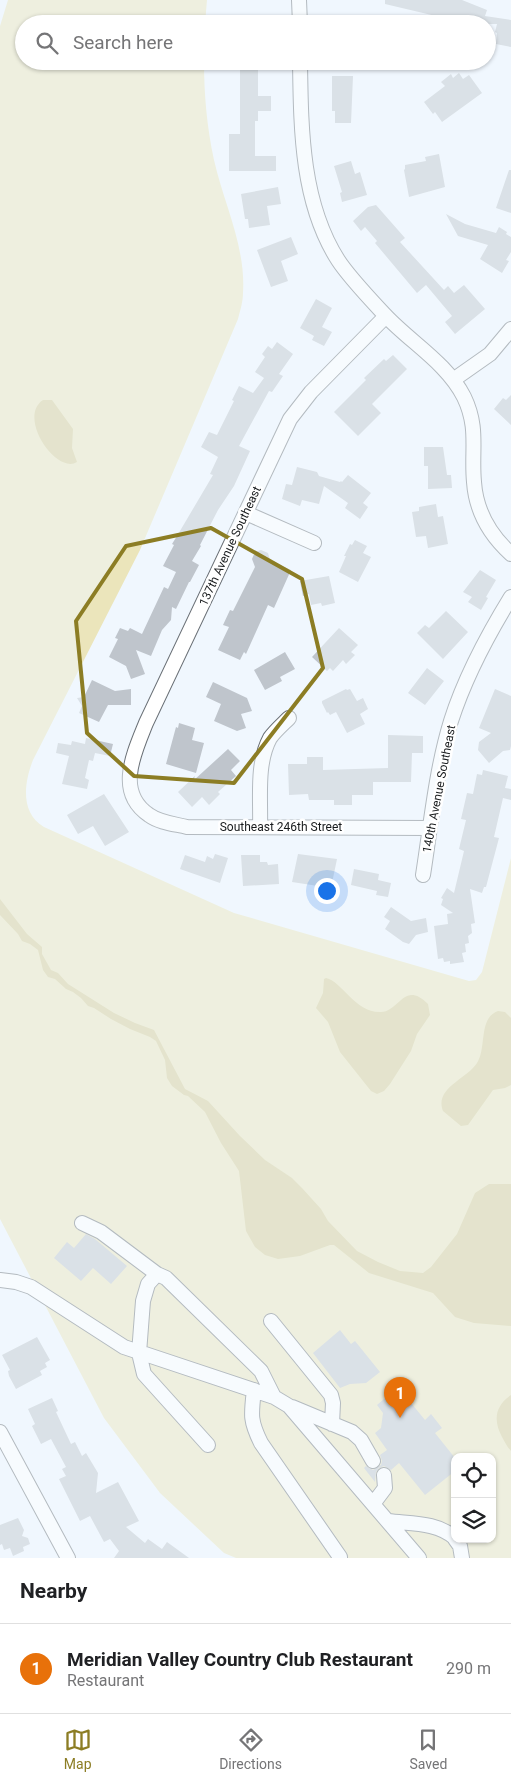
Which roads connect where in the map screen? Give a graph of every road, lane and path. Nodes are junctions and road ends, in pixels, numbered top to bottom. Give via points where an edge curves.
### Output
1 (299, 0) edge
2 (300, 15) edge
3 (300, 70) edge
4 (386, 316) junction
5 (511, 328) edge
6 (453, 380) junction
7 (246, 513) junction
8 (314, 543) dead end
9 (511, 554) edge
10 (511, 597) edge
11 (289, 718) dead end
12 (138, 804) joint
13 (260, 827) junction
14 (430, 828) junction
15 (423, 875) dead end
16 (82, 1223) dead end
17 (157, 1274) junction
18 (0, 1280) edge
19 (271, 1321) dead end
20 (139, 1353) junction
21 (254, 1390) junction
22 (274, 1397) junction
23 (289, 1406) junction
24 (332, 1424) junction
25 (0, 1432) edge
26 (208, 1445) dead end
27 (373, 1460) dead end
28 (384, 1475) dead end
29 (373, 1504) junction
30 (388, 1522) junction
31 (451, 1535) edge
32 (458, 1543) edge
33 (340, 1557) edge
34 (67, 1558) edge
35 (419, 1558) edge
36 (462, 1558) edge

1 - 2 street
3 - 4 street via 307,168 324,231 339,261
4 - 6 street
4 - 7 street, 137th Avenue Southeast via 311,392 290,419
5 - 6 street via 490,354
6 - 9 street via 472,418 477,501 484,522
7 - 8 street
7 - 12 street, 137th Avenue Southeast via 137,744 129,778
10 - 14 street, 140th Avenue Southeast via 472,668 451,720
11 - 13 street via 271,736 264,752
12 - 13 street, Southeast 246th Street via 149,815 187,827
13 - 14 street, Southeast 246th Street
14 - 15 street, 140th Avenue Southeast
16 - 17 street via 101,1232
17 - 20 street via 148,1284 144,1301
17 - 22 street via 166,1278 261,1371
18 - 20 street via 31,1287 124,1347
19 - 24 street via 332,1395
20 - 21 street
20 - 26 street via 144,1374
21 - 22 street
21 - 33 street via 253,1428
22 - 23 street
23 - 24 street
23 - 29 street
24 - 27 street via 352,1432
25 - 34 street
28 - 29 street via 385,1488
29 - 30 street
30 - 31 street via 434,1526
30 - 35 street
32 - 36 street

